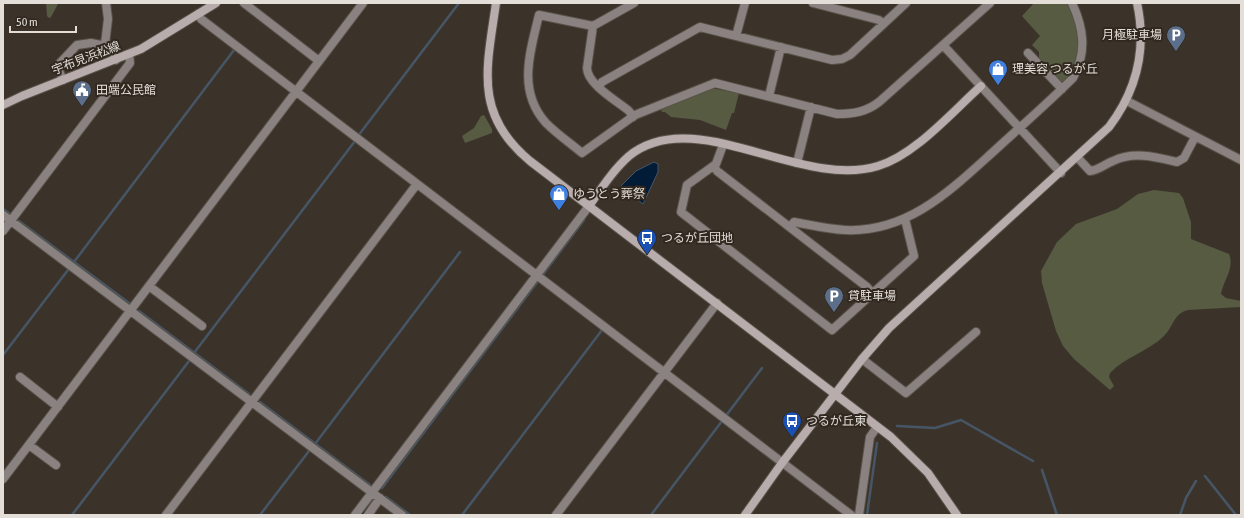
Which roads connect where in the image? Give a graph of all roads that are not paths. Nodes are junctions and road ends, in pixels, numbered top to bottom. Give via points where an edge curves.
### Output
1 (106, 3) edge
2 (216, 3) edge
3 (244, 3) edge
4 (364, 3) edge
5 (496, 3) edge
6 (634, 3) edge
7 (745, 3) edge
8 (813, 3) edge
9 (906, 3) edge
10 (990, 3) edge
11 (1072, 3) edge
12 (1137, 3) edge
13 (198, 14) junction
14 (883, 24) junction
15 (593, 26) junction
16 (736, 36) junction
17 (943, 45) junction
18 (106, 46) junction
19 (781, 47) junction
20 (1028, 53) dead end
21 (129, 54) junction
22 (116, 60) junction
23 (320, 61) junction
24 (63, 80) junction
25 (981, 86) junction
26 (599, 87) junction
27 (1062, 89) junction
28 (296, 92) junction
29 (769, 96) junction
30 (1126, 101) junction
31 (3, 105) edge
32 (811, 107) junction
33 (633, 117) junction
34 (1019, 128) junction
35 (1195, 137) junction
36 (723, 145) junction
37 (1077, 157) junction
38 (1241, 160) edge
39 (797, 163) junction
40 (714, 166) junction
41 (1060, 173) junction
42 (417, 184) junction
43 (588, 206) junction
44 (3, 214) edge
45 (905, 219) junction
46 (11, 220) junction
47 (790, 227) junction
48 (3, 231) edge
49 (539, 278) junction
50 (149, 286) junction
51 (873, 294) junction
52 (717, 303) junction
53 (131, 311) junction
54 (202, 326) dead end
55 (976, 332) dead end
56 (862, 359) junction
57 (664, 373) junction
58 (20, 378) dead end
59 (835, 394) junction
60 (252, 402) junction
61 (58, 407) junction
62 (877, 427) junction
63 (29, 445) junction
64 (782, 463) junction
65 (56, 465) dead end
66 (3, 479) edge
67 (372, 492) junction
68 (380, 498) junction
69 (166, 515) edge
70 (355, 515) edge
71 (368, 515) edge
72 (402, 515) edge
73 (556, 515) edge
74 (745, 515) edge
75 (851, 515) edge
76 (859, 515) edge
77 (957, 515) edge

1 - 18 street
2 - 13 street, 宇布見浜松線
3 - 23 street
4 - 23 street
5 - 43 street via 487,68 488,92 494,115 506,136 521,154
6 - 15 street
7 - 16 street
8 - 14 street via 879,20
9 - 14 street
10 - 17 street
11 - 27 street via 1082,33 1083,52 1073,78
12 - 30 street via 1141,31 1140,60 1135,81
13 - 21 street, 宇布見浜松線
13 - 28 street via 201,19
14 - 19 street via 850,55 842,59 832,60
15 - 26 street via 587,73 588,78
15 - 33 street via 539,15 527,72 532,100 547,124 582,153
16 - 19 street
16 - 26 street via 700,27 602,82
17 - 25 street
17 - 32 street via 879,102 866,110 844,114
18 - 22 street
18 - 24 street via 85,43 73,48 60,63 59,71
19 - 29 street
20 - 27 street
21 - 22 street, 宇布見浜松線
21 - 46 street via 130,63
22 - 24 street, 宇布見浜松線
23 - 28 street
24 - 31 street, 宇布見浜松線
25 - 34 street
25 - 39 street via 918,144 890,162 869,169 848,171 826,170
26 - 33 street
27 - 34 street
28 - 42 street
28 - 50 street
29 - 32 street
29 - 33 street via 715,83
30 - 35 street
30 - 37 street via 1109,127
32 - 39 street
34 - 41 street
34 - 45 street via 950,192 929,207
35 - 37 street via 1184,158 1178,162 1136,155 1090,171
35 - 38 street
36 - 39 street
36 - 40 street
36 - 43 street via 684,138 664,140 646,146 622,163
37 - 41 street
40 - 47 street via 717,171
40 - 51 street via 687,185 681,212 832,330
41 - 56 street via 889,328
42 - 49 street
42 - 60 street
43 - 49 street
43 - 52 street
44 - 46 street
45 - 47 street via 862,230 831,229 794,222
45 - 51 street via 914,256
46 - 48 street
46 - 53 street
47 - 51 street
49 - 57 street
49 - 67 street
50 - 53 street
50 - 54 street
52 - 57 street
52 - 59 street
53 - 60 street
53 - 61 street
55 - 56 street via 906,393
56 - 59 street
57 - 64 street
57 - 73 street
58 - 61 street
59 - 62 street
59 - 64 street
60 - 67 street
60 - 69 street
61 - 63 street
62 - 76 street via 870,438
62 - 77 street via 928,473
63 - 65 street
63 - 66 street
64 - 74 street
64 - 75 street
67 - 68 street
67 - 70 street
68 - 71 street
68 - 72 street

